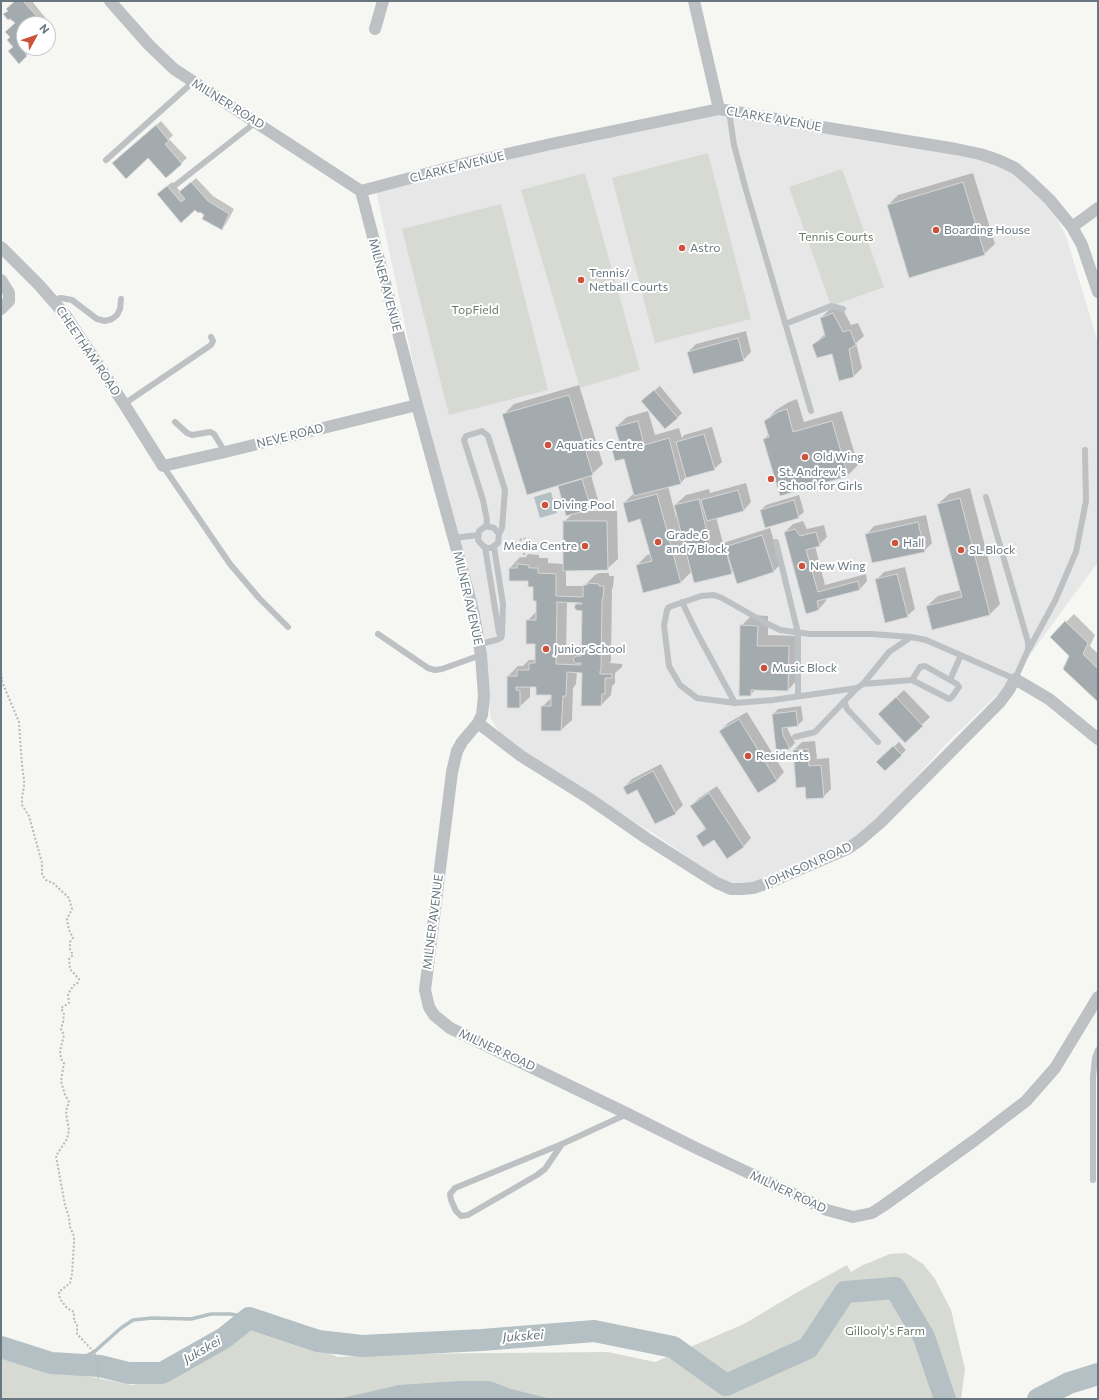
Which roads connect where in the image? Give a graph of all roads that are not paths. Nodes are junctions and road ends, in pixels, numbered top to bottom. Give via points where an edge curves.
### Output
1 (110, 1) edge
2 (383, 1) edge
3 (694, 1) edge
4 (375, 29) dead end
5 (193, 82) junction
6 (724, 110) junction
7 (256, 122) junction
8 (106, 160) dead end
9 (173, 187) dead end
10 (361, 191) junction
11 (1098, 208) edge
12 (1072, 226) junction
13 (1, 247) edge
14 (1, 280) edge
15 (1098, 292) edge
16 (121, 299) dead end
17 (53, 300) junction
18 (1, 309) edge
19 (843, 309) dead end
20 (785, 324) junction
21 (211, 337) dead end
22 (124, 404) junction
23 (417, 405) junction
24 (811, 410) dead end
25 (175, 422) dead end
26 (1085, 450) dead end
27 (225, 452) junction
28 (163, 466) junction
29 (986, 497) dead end
30 (486, 526) junction
31 (478, 535) junction
32 (499, 537) junction
33 (454, 538) junction
34 (776, 542) dead end
35 (494, 546) junction
36 (485, 547) junction
37 (682, 602) junction
38 (288, 627) dead end
39 (798, 633) junction
40 (378, 634) dead end
41 (911, 637) junction
42 (499, 639) junction
43 (481, 649) junction
44 (1028, 650) junction
45 (961, 655) junction
46 (1015, 679) junction
47 (912, 680) junction
48 (950, 680) junction
49 (863, 684) junction
50 (856, 688) junction
51 (798, 696) junction
52 (844, 701) junction
53 (735, 703) junction
54 (478, 723) junction
55 (795, 737) dead end
56 (1098, 739) edge
57 (878, 742) dead end
58 (1098, 997) edge
59 (428, 1007) joint
60 (1098, 1050) edge
61 (628, 1114) junction
62 (562, 1144) junction
63 (1093, 1180) dead end

1 - 5 street, MILNER ROAD via 166,62
2 - 4 street
3 - 6 street
5 - 7 street, MILNER ROAD
5 - 8 lane
6 - 10 street, CLARKE AVENUE via 551,144
6 - 12 street, CLARKE AVENUE via 956,149 998,160 1015,168 1030,181
6 - 20 lane
7 - 9 lane
7 - 10 street, MILNER ROAD
10 - 23 street, MILNER AVENUE
11 - 12 street
12 - 15 street, CLARKE AVENUE via 1082,245
13 - 17 street, CHEETHAM ROAD
14 - 18 street via 9,293 9,301
16 - 17 lane via 117,315 105,321 97,319 72,300
17 - 22 street, CHEETHAM ROAD
19 - 20 lane via 831,306
20 - 24 lane
21 - 22 lane via 211,345
22 - 28 street, CHEETHAM ROAD
23 - 27 street, NEVE ROAD
23 - 33 street, MILNER AVENUE
25 - 27 lane via 187,433 214,434
26 - 44 lane via 1086,501 1076,552 1055,601
27 - 28 street, NEVE ROAD
28 - 38 lane via 230,564
29 - 44 lane via 1028,642
30 - 31 lane
30 - 32 lane via 494,528
30 - 32 lane via 483,500 464,440 466,436 482,431 488,436 504,487 502,528
31 - 33 lane
31 - 36 lane via 480,544
32 - 35 lane
33 - 43 street, MILNER AVENUE
34 - 39 lane
35 - 36 lane
35 - 42 lane via 503,604 502,635
36 - 42 lane
37 - 39 lane via 714,595 780,630
37 - 53 lane
37 - 53 lane via 667,610 664,626 669,666 680,685 698,698
39 - 41 lane
39 - 51 lane
40 - 43 lane via 428,668 435,670
41 - 45 lane via 926,640
41 - 49 lane via 890,652
42 - 43 lane
43 - 54 street, MILNER AVENUE via 484,701
44 - 46 lane
45 - 46 lane
45 - 48 lane
46 - 54 street, JOHNSON ROAD via 1009,690 989,712 880,823 859,841 847,849 768,883 742,889 731,889 704,875 521,756
46 - 56 street via 1049,699
47 - 48 lane via 923,666
47 - 48 lane via 948,699 958,689 958,685
47 - 49 lane
49 - 50 lane
50 - 51 lane
50 - 52 lane
51 - 53 lane
52 - 55 lane via 815,732
52 - 57 lane via 847,709
54 - 59 street, MILNER AVENUE via 457,751 452,772 425,990
58 - 61 street, MILNER ROAD via 1055,1068 1026,1101 883,1206 863,1216 853,1217 827,1210
59 - 61 street, MILNER ROAD via 450,1028
60 - 63 lane via 1093,1077
61 - 62 lane
62 - 62 lane via 455,1188 450,1194 456,1211 461,1216 468,1215 538,1175

